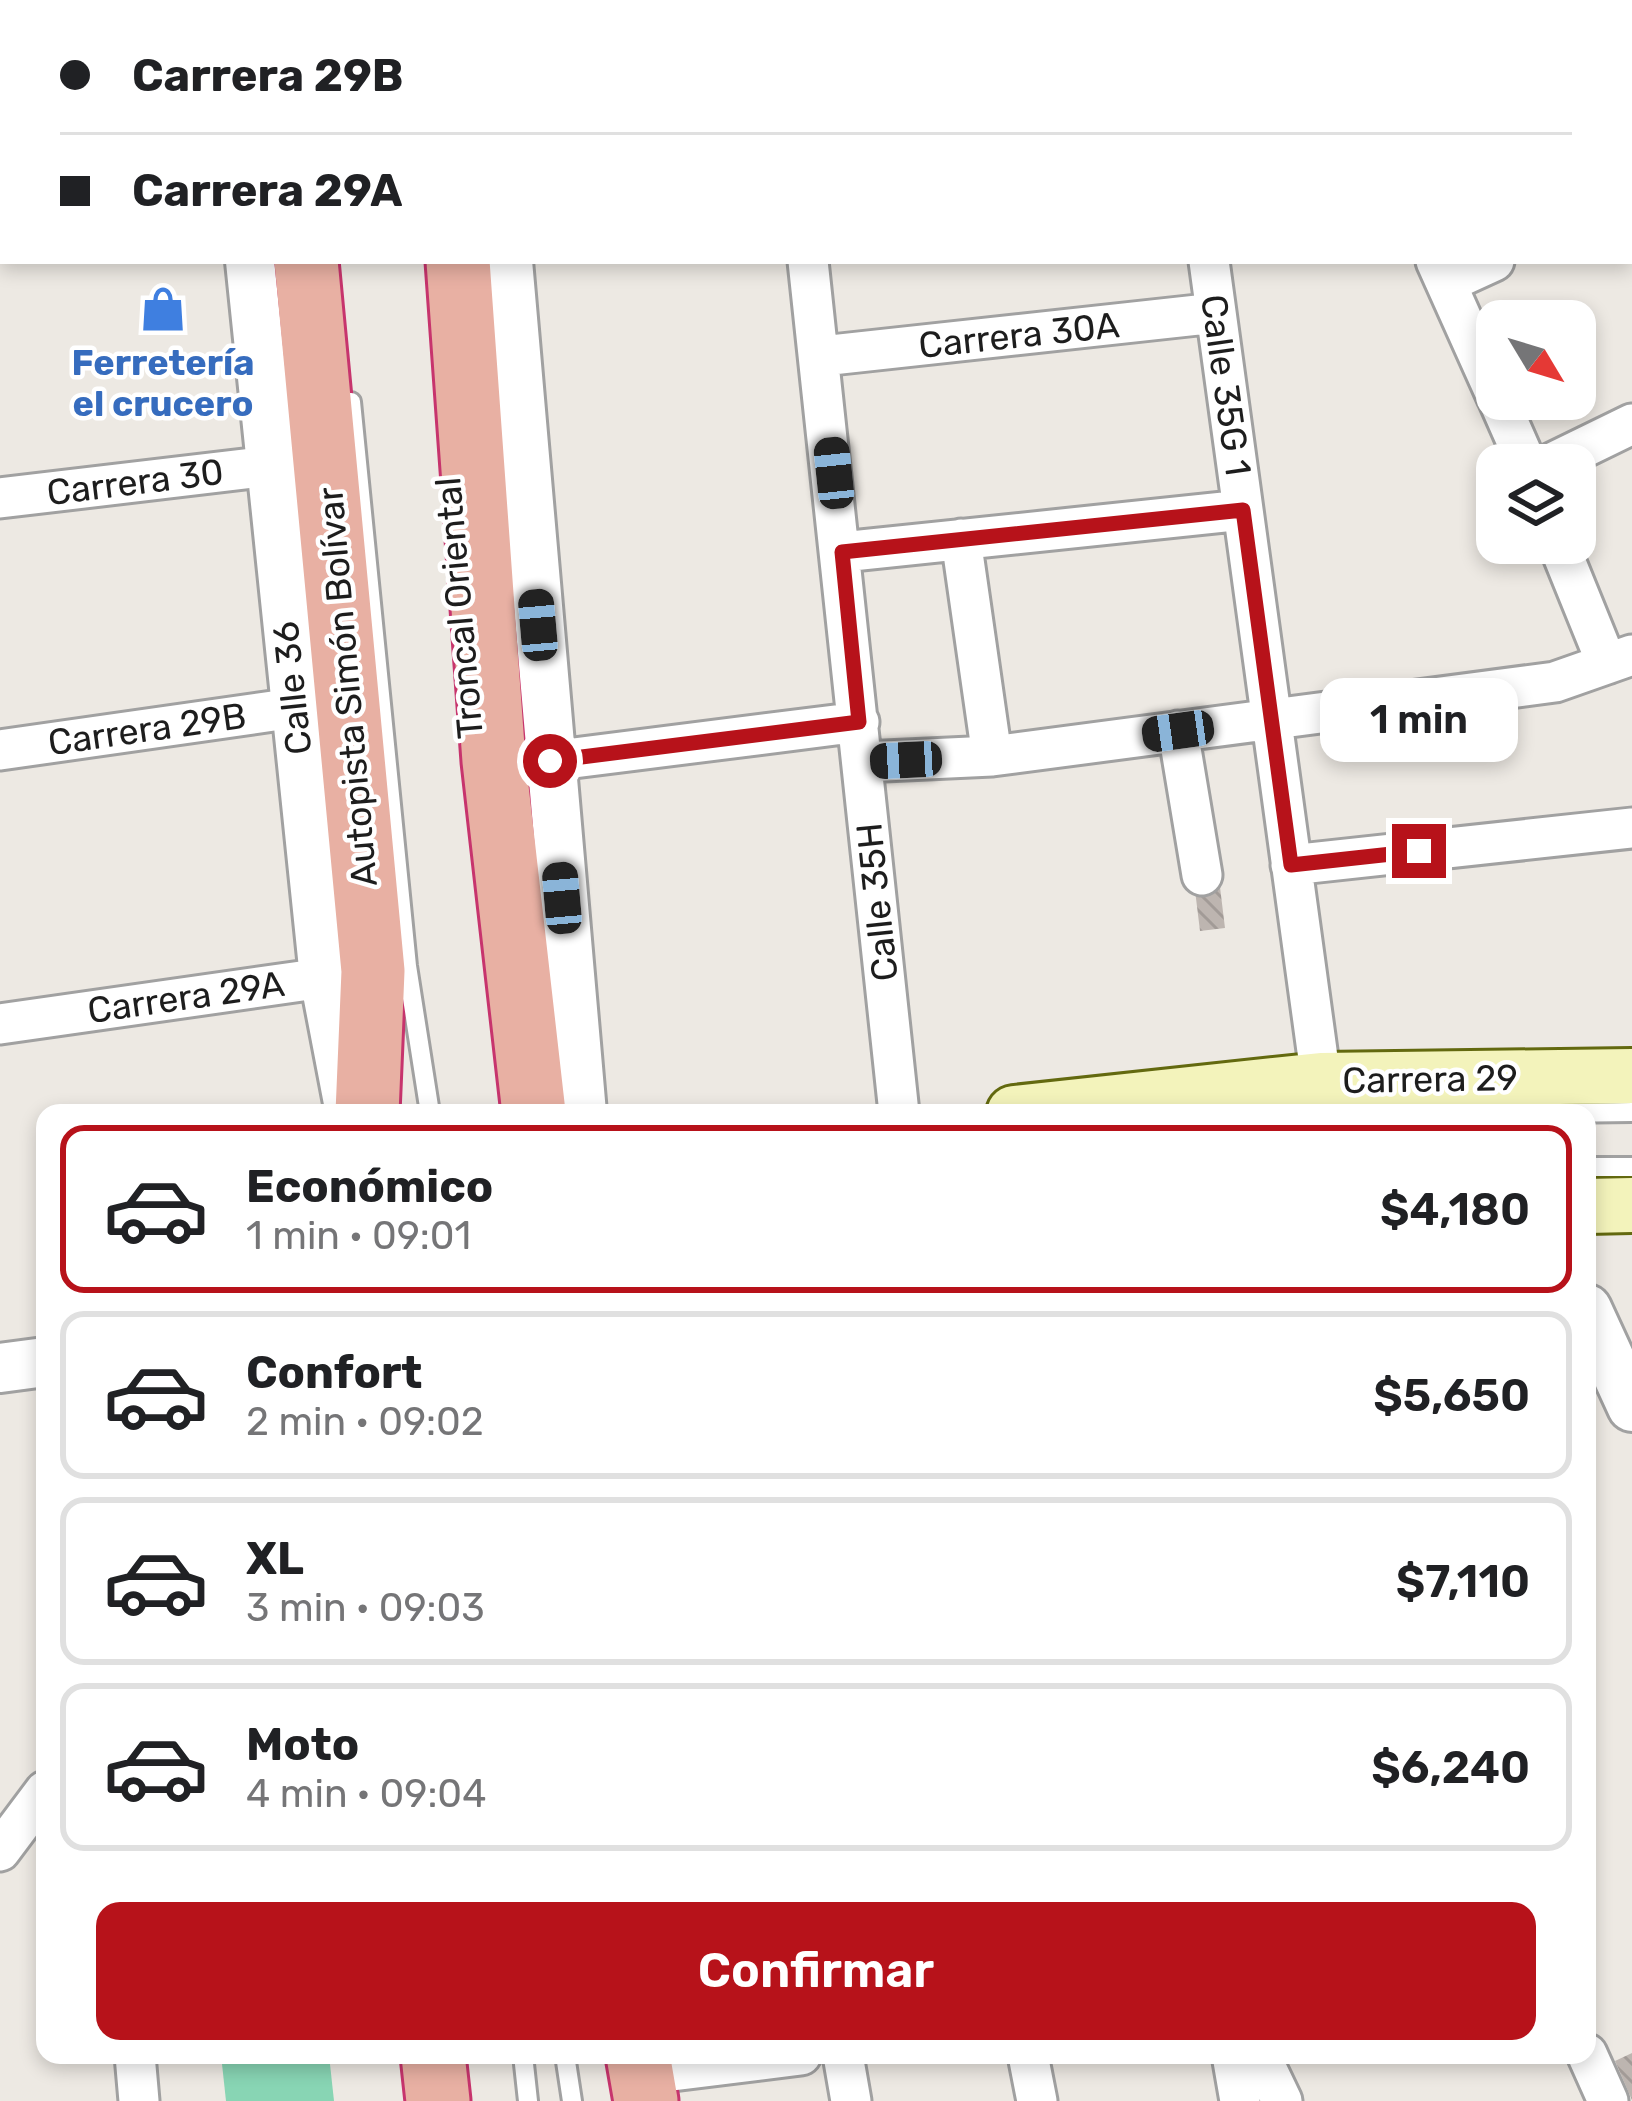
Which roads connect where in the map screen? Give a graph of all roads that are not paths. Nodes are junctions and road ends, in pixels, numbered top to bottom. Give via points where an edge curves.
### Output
1 (250, 264) edge
2 (306, 264) edge
3 (458, 264) edge
4 (508, 264) edge
5 (808, 264) edge
6 (1209, 264) edge
7 (1479, 264) edge
8 (1441, 272) edge
9 (1216, 313) junction
10 (1476, 351) edge
11 (822, 356) junction
12 (349, 388) dead end
13 (1632, 424) edge
14 (1591, 444) edge
15 (270, 466) junction
16 (0, 498) edge
17 (1243, 510) junction
18 (961, 539) junction
19 (842, 552) junction
20 (1569, 564) edge
21 (1620, 660) edge
22 (294, 709) junction
23 (1271, 716) junction
24 (859, 722) junction
25 (1178, 731) junction
26 (0, 750) edge
27 (992, 756) junction
28 (550, 761) junction
29 (863, 762) junction
30 (1632, 828) edge
31 (1291, 865) junction
32 (1202, 875) dead end
33 (368, 972) junction
34 (0, 1024) edge
35 (1632, 1076) edge
36 (1321, 1080) junction
37 (351, 1104) edge
38 (367, 1104) edge
39 (426, 1104) edge
40 (533, 1104) edge
41 (581, 1104) edge
42 (898, 1104) edge
43 (1098, 1104) edge
44 (1596, 1112) edge
45 (1632, 1112) edge
46 (1596, 1167) edge
47 (1632, 1168) edge
48 (1632, 1205) edge
49 (1596, 1206) edge
50 (1596, 1329) edge
51 (36, 1363) edge
52 (0, 1368) edge
53 (1632, 1406) edge
54 (36, 1797) edge
55 (36, 1802) edge
56 (0, 1826) edge
57 (0, 1851) edge
58 (136, 2064) edge
59 (434, 2064) edge
60 (524, 2064) edge
61 (566, 2064) edge
62 (736, 2064) edge
63 (845, 2064) edge
64 (1030, 2064) edge
65 (1234, 2064) edge
66 (1264, 2064) edge
67 (1591, 2064) edge
68 (641, 2077) edge
69 (139, 2101) edge
70 (437, 2101) edge
71 (527, 2101) edge
72 (572, 2101) edge
73 (851, 2101) edge
74 (1037, 2101) edge
75 (1240, 2101) edge
76 (1282, 2101) edge
77 (1608, 2101) edge

1 - 15 street, Calle 36
2 - 33 highway, Autopista Simón Bolívar
3 - 40 highway via 494,761
4 - 28 street
5 - 11 street, Calle 35H
6 - 9 street, Calle 35G 1
7 - 8 street
8 - 10 street
9 - 11 street, Carrera 30A
9 - 17 street, Calle 35G 1
11 - 19 street, Calle 35H
12 - 33 lane
13 - 14 street
15 - 16 street, Carrera 30
15 - 22 street, Calle 36
17 - 18 street
17 - 23 street, Calle 35G 1
18 - 19 street
18 - 27 street
19 - 24 street, Calle 35H
20 - 21 street
21 - 23 street via 1556,682
22 - 26 street, Carrera 29B
22 - 33 street, Calle 36
23 - 25 street
23 - 31 street, Calle 35G 1
24 - 28 street
24 - 29 street, Calle 35H
25 - 27 street
25 - 32 street
27 - 29 street
28 - 41 street
29 - 42 street, Calle 35H
30 - 31 street
31 - 36 street, Calle 35G 1
33 - 34 street, Carrera 29A
33 - 37 street, Calle 36
33 - 38 highway, Autopista Simón Bolívar
33 - 39 lane
35 - 36 main road, Carrera 29
36 - 43 main road, Carrera 29
44 - 45 lane
46 - 47 lane
48 - 49 main road
50 - 53 street
51 - 52 street
54 - 56 street
55 - 57 street
58 - 69 street
59 - 70 highway
60 - 71 lane
61 - 72 lane
62 - 68 street
63 - 73 street
64 - 74 street
65 - 75 street
66 - 76 street
67 - 77 street

